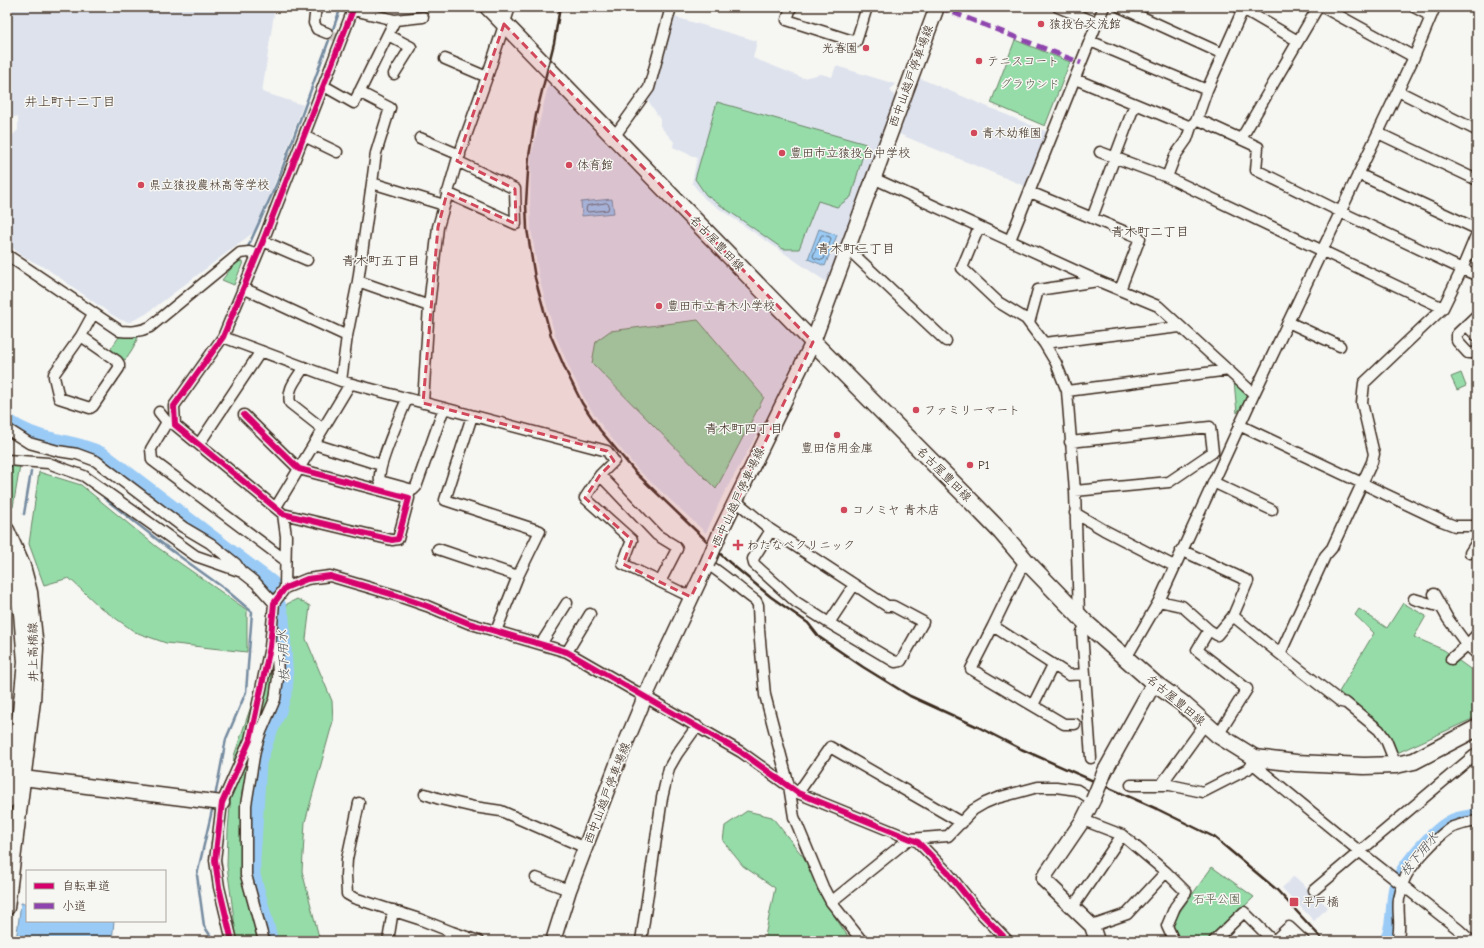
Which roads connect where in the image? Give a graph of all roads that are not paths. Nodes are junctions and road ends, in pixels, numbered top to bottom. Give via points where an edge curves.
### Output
1 (316, 7) edge
2 (488, 7) edge
3 (510, 7) edge
4 (671, 7) edge
5 (791, 7) edge
6 (867, 7) edge
7 (937, 7) edge
8 (1058, 7) edge
9 (1104, 7) edge
10 (1120, 7) edge
11 (1318, 7) edge
12 (1324, 7) edge
13 (1414, 7) edge
14 (354, 8) edge
15 (1244, 8) edge
16 (1433, 12) edge
17 (423, 17) dead end
18 (395, 20) junction
19 (1097, 23) junction
20 (504, 24) junction
21 (388, 35) junction
22 (335, 37) junction
23 (1090, 41) junction
24 (1298, 41) junction
25 (1223, 54) junction
26 (1414, 57) junction
27 (445, 58) dead end
28 (394, 74) dead end
29 (487, 77) junction
30 (1075, 79) junction
31 (324, 86) junction
32 (1207, 90) junction
33 (1398, 91) junction
34 (359, 92) junction
35 (1135, 104) junction
36 (1194, 123) junction
37 (1476, 130) dead end
38 (1378, 133) junction
39 (304, 136) junction
40 (614, 137) junction
41 (420, 138) dead end
42 (1241, 139) junction
43 (337, 152) dead end
44 (1100, 152) dead end
45 (458, 158) junction
46 (1115, 158) junction
47 (1358, 174) junction
48 (1167, 177) junction
49 (873, 178) junction
50 (1477, 180) edge
51 (372, 183) junction
52 (1030, 192) junction
53 (447, 193) junction
54 (444, 205) junction
55 (1340, 212) junction
56 (1092, 218) junction
57 (979, 227) junction
58 (1477, 229) edge
59 (1477, 233) edge
60 (1010, 240) junction
61 (263, 241) junction
62 (848, 249) junction
63 (1323, 250) junction
64 (7, 255) edge
65 (257, 255) junction
66 (307, 260) dead end
67 (1462, 269) junction
68 (1477, 275) edge
69 (358, 281) junction
70 (1098, 281) junction
71 (244, 288) junction
72 (1120, 290) junction
73 (429, 306) junction
74 (1443, 308) junction
75 (94, 314) junction
76 (1477, 315) edge
77 (1288, 322) junction
78 (1029, 323) junction
79 (1466, 325) junction
80 (1180, 327) junction
81 (80, 336) junction
82 (347, 336) junction
83 (1477, 336) edge
84 (223, 337) junction
85 (946, 341) dead end
86 (813, 342) junction
87 (1044, 343) junction
88 (1340, 346) dead end
89 (261, 351) junction
90 (1477, 352) edge
91 (304, 367) junction
92 (1229, 370) junction
93 (346, 383) junction
94 (1067, 391) junction
95 (1254, 394) junction
96 (407, 399) junction
97 (423, 403) junction
98 (444, 408) junction
99 (159, 412) dead end
100 (244, 415) dead end
101 (472, 416) junction
102 (171, 424) junction
103 (1240, 425) junction
104 (7, 429) edge
105 (323, 429) junction
106 (1070, 442) junction
107 (199, 444) junction
108 (314, 444) junction
109 (1213, 452) junction
110 (1224, 459) junction
111 (7, 460) edge
112 (381, 465) junction
113 (299, 470) junction
114 (600, 475) junction
115 (1213, 482) junction
116 (1362, 484) junction
117 (1074, 491) junction
118 (736, 501) junction
119 (280, 510) junction
120 (1272, 510) dead end
121 (1075, 513) junction
122 (1477, 526) edge
123 (7, 530) edge
124 (771, 530) junction
125 (1477, 542) edge
126 (438, 549) dead end
127 (1181, 550) junction
128 (1470, 553) dead end
129 (7, 560) edge
130 (285, 560) junction
131 (1025, 560) junction
132 (707, 564) junction
133 (1174, 566) junction
134 (242, 572) junction
135 (518, 576) junction
136 (660, 582) junction
137 (854, 585) junction
138 (285, 588) junction
139 (1434, 594) dead end
140 (691, 597) junction
141 (1414, 599) dead end
142 (1159, 601) junction
143 (274, 603) junction
144 (567, 603) dead end
145 (1441, 607) junction
146 (590, 614) dead end
147 (1233, 616) junction
148 (1083, 619) junction
149 (829, 624) junction
150 (993, 626) junction
151 (1209, 630) junction
152 (496, 631) junction
153 (1477, 634) edge
154 (541, 644) junction
155 (1467, 645) junction
156 (270, 647) junction
157 (567, 652) junction
158 (1280, 654) junction
159 (1477, 654) edge
160 (1126, 658) junction
161 (1451, 659) dead end
162 (1053, 664) junction
163 (1085, 674) junction
164 (1154, 682) junction
165 (645, 696) junction
166 (1033, 705) junction
167 (1075, 724) dead end
168 (1205, 724) junction
169 (698, 726) junction
170 (1477, 728) edge
171 (1218, 736) junction
172 (1477, 753) edge
173 (1091, 758) dead end
174 (1253, 760) junction
175 (1396, 765) junction
176 (9, 776) edge
177 (24, 778) junction
178 (1131, 785) dead end
179 (1161, 785) junction
180 (789, 786) junction
181 (425, 794) dead end
182 (798, 794) junction
183 (1093, 800) junction
184 (7, 801) edge
185 (222, 803) junction
186 (360, 803) dead end
187 (1083, 820) junction
188 (1477, 821) edge
189 (962, 823) junction
190 (1122, 835) junction
191 (909, 839) junction
192 (586, 848) junction
193 (1359, 851) junction
194 (1166, 872) junction
195 (536, 878) dead end
196 (1398, 882) junction
197 (569, 890) junction
198 (1314, 890) dead end
199 (831, 902) junction
200 (1073, 907) junction
201 (7, 908) edge
202 (393, 910) junction
203 (1092, 926) junction
204 (1477, 935) edge
205 (232, 941) edge
206 (264, 941) edge
207 (388, 941) edge
208 (478, 941) edge
209 (553, 941) edge
210 (641, 941) edge
211 (862, 941) edge
212 (1008, 941) edge
213 (1097, 941) edge
214 (1174, 941) edge
215 (1214, 941) edge
216 (1273, 941) edge
217 (1304, 941) edge
218 (1397, 941) edge
219 (1471, 941) edge

1 - 22 street via 314,23 318,29
2 - 20 main road, 名古屋豊田線
3 - 20 street
4 - 40 street via 649,88
5 - 6 street via 787,20 856,42
7 - 49 street, 西中山越戸停車場線
8 - 19 street
9 - 19 street
10 - 25 street
11 - 24 street
12 - 26 street
13 - 16 street
14 - 18 street
14 - 22 street
15 - 24 street
15 - 25 street
16 - 26 street
17 - 18 street
18 - 21 street
19 - 23 street
20 - 29 street
20 - 40 main road, 名古屋豊田線
21 - 28 street via 412,47
21 - 34 street
22 - 31 street
23 - 30 street
23 - 32 street
24 - 42 street
25 - 32 street
26 - 33 street
27 - 29 street
29 - 45 street
30 - 35 street
30 - 52 street
31 - 34 street via 354,103
31 - 39 street
32 - 36 street
33 - 37 street
33 - 38 street
34 - 51 street via 390,108 376,153
35 - 36 street
35 - 46 street
36 - 42 street
36 - 48 street
38 - 47 street
38 - 50 street
39 - 43 street
39 - 61 street
40 - 86 main road, 名古屋豊田線
41 - 45 street
42 - 55 street via 1258,147 1256,170
44 - 46 street
45 - 53 street
45 - 53 street via 515,189 516,224
46 - 48 street
46 - 56 street
47 - 55 street
47 - 58 street
48 - 63 street
49 - 57 street
49 - 62 street, 西中山越戸停車場線
51 - 54 street
51 - 69 street
52 - 56 street
52 - 60 street
53 - 54 street
54 - 73 street via 438,227
55 - 63 street
55 - 67 street
56 - 72 street via 1140,238
57 - 60 street
57 - 78 street via 962,268 998,302
59 - 67 street
60 - 70 street
61 - 65 street
61 - 66 street
62 - 85 street
62 - 86 street, 西中山越戸停車場線
63 - 74 street
63 - 77 street
64 - 75 street
65 - 71 street
65 - 75 street via 249,252 240,253 150,327 140,331 120,331
67 - 68 street
67 - 74 street
69 - 73 street
69 - 82 street
70 - 72 street
70 - 78 street via 1038,290
71 - 82 street
71 - 84 street
72 - 80 street via 1158,306
73 - 97 street
74 - 116 street via 1364,383 1362,403 1374,454
75 - 81 street
76 - 79 street
77 - 88 street
77 - 95 street
78 - 87 street
79 - 83 street
79 - 90 street via 1457,334 1457,341 1468,353
80 - 87 street
80 - 92 street
81 - 81 street via 54,377 59,398 90,408 119,368 119,364
82 - 93 street
84 - 89 street
84 - 102 street via 174,406
86 - 118 street, 西中山越戸停車場線
86 - 131 main road, 名古屋豊田線 via 974,504
87 - 94 street via 1056,363
89 - 91 street
89 - 107 street
91 - 93 street
91 - 105 street via 290,389 290,403
92 - 94 street
92 - 95 street
93 - 96 street
93 - 105 street
94 - 106 street
95 - 103 street
96 - 97 street
96 - 112 street
97 - 98 street
98 - 101 street
98 - 112 street via 413,490 380,481 378,477
99 - 102 street
100 - 113 street
101 - 114 street via 607,451 614,461
101 - 135 street via 445,500 540,531
102 - 107 street
102 - 130 street via 151,449 152,460
103 - 110 street
103 - 116 street
104 - 134 street via 29,443 96,461 184,527 210,543
105 - 108 street
106 - 109 street via 1210,427
106 - 117 street
107 - 119 street
108 - 112 street
108 - 113 street
109 - 110 street
109 - 117 street via 1169,482
110 - 115 street
111 - 134 street via 48,463 84,476 196,556
113 - 119 street
113 - 119 street via 409,498 398,539 392,540
114 - 136 street via 657,535 676,546 677,549
114 - 136 street via 585,498 632,540 623,564
115 - 120 street
115 - 127 street
116 - 122 street via 1455,526
116 - 158 street via 1332,548 1325,556
117 - 121 street
118 - 124 street
118 - 132 street, 西中山越戸停車場線, bridge
119 - 130 street via 286,536
121 - 133 street
121 - 148 street
123 - 177 street, 井上高橋線 via 23,566 30,592 36,648
124 - 137 street
124 - 149 street via 753,559 754,564 796,602
125 - 128 street
126 - 135 street
127 - 133 street
127 - 147 street via 1248,581
129 - 176 street, 井上高橋線 via 21,613 25,662
130 - 138 street
131 - 148 main road, 名古屋豊田線
131 - 150 street
132 - 140 street, 西中山越戸停車場線
132 - 180 street via 758,604 766,695
133 - 142 street
134 - 143 street
135 - 152 street
136 - 140 street
137 - 149 street
137 - 149 street via 887,606 893,606 923,622 901,661 895,662
138 - 143 street
138 - 152 street via 307,579 330,576 398,596
139 - 145 street
140 - 165 street, 西中山越戸停車場線
141 - 145 street
142 - 151 street via 1182,606
142 - 160 street
143 - 156 street
144 - 154 street
145 - 155 street
146 - 157 street
147 - 151 street via 1217,635
147 - 158 street
148 - 160 main road, 名古屋豊田線
148 - 163 street
150 - 162 street
150 - 166 street via 971,670
151 - 171 street via 1197,650 1247,689
152 - 154 street
153 - 155 street
154 - 157 street
155 - 159 street
155 - 161 street
156 - 185 street via 250,740
156 - 206 street via 276,648 277,652 278,678 275,699 255,750 246,805 246,875
157 - 165 street
158 - 175 street via 1379,730
160 - 164 main road, 名古屋豊田線
162 - 163 street via 1069,675
162 - 166 street
163 - 173 street
164 - 168 main road, 名古屋豊田線
164 - 183 street, bridge via 1105,771
165 - 169 street
165 - 192 street, 西中山越戸停車場線
166 - 167 street via 1064,724
168 - 171 main road, 名古屋豊田線
168 - 179 street
169 - 180 street
169 - 210 street via 676,754 667,775
170 - 175 main road, 名古屋豊田線 via 1435,751
171 - 174 main road, 名古屋豊田線
172 - 193 street
174 - 175 main road, 名古屋豊田線 via 1325,765
174 - 179 street via 1248,769 1203,792
174 - 193 street
176 - 177 street
176 - 184 street, 井上高橋線
177 - 185 street
177 - 201 street, 井上高橋線
178 - 179 street
180 - 182 street
180 - 199 street via 794,817
181 - 192 street via 501,811
182 - 189 street via 830,747
182 - 191 street
183 - 187 street
183 - 189 street via 1077,790 1038,787 991,801 973,810
185 - 205 street via 216,860 219,888
186 - 202 street via 347,859 347,894
187 - 190 street
187 - 200 street via 1044,877 1044,880
188 - 196 street via 1452,828 1441,835
189 - 191 street via 948,836
190 - 194 street
190 - 200 street
191 - 199 street
191 - 212 street via 918,842
192 - 197 street, 西中山越戸停車場線
193 - 196 street
193 - 198 street
194 - 203 street via 1130,911
194 - 214 street via 1186,892 1175,907 1167,926
195 - 197 street
196 - 218 street
196 - 219 street
197 - 209 street, 西中山越戸停車場線
199 - 211 street
200 - 203 street
202 - 207 street
202 - 208 street
203 - 213 street
204 - 219 street
215 - 216 street via 1244,912
216 - 217 street via 1289,927

